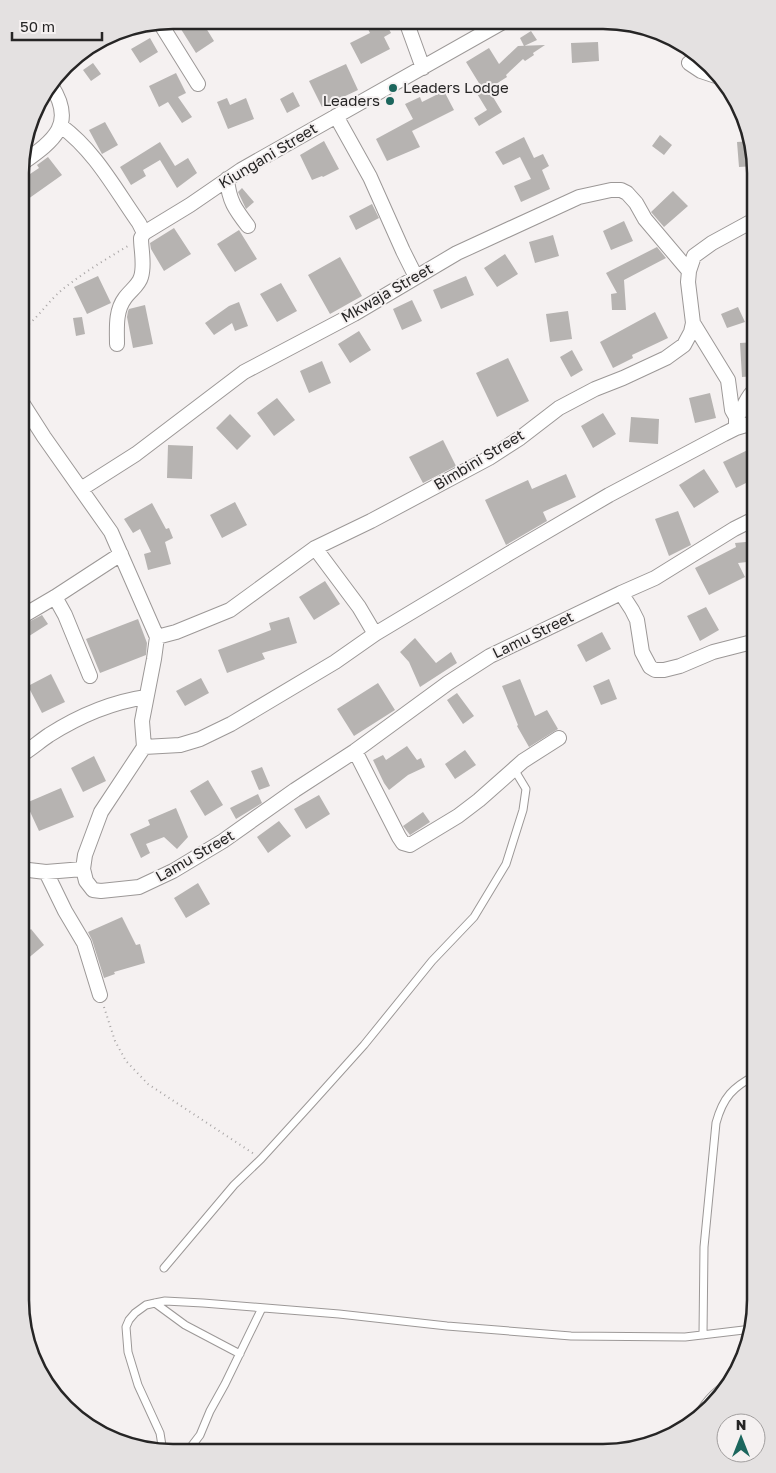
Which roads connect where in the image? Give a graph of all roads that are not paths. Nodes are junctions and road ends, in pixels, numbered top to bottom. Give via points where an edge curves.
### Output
1 (165, 29) edge
2 (409, 29) edge
3 (491, 29) edge
4 (689, 63) dead end
5 (423, 68) junction
6 (707, 73) edge
7 (198, 84) dead end
8 (54, 91) edge
9 (336, 116) junction
10 (61, 126) junction
11 (30, 157) edge
12 (227, 179) junction
13 (747, 225) edge
14 (248, 226) dead end
15 (142, 235) junction
16 (689, 271) junction
17 (416, 277) junction
18 (693, 323) junction
19 (118, 344) dead end
20 (747, 399) edge
21 (29, 414) edge
22 (747, 422) edge
23 (736, 423) junction
24 (81, 489) junction
25 (747, 522) edge
26 (315, 548) junction
27 (121, 554) junction
28 (621, 593) junction
29 (55, 597) junction
30 (29, 612) edge
31 (375, 634) junction
32 (157, 637) junction
33 (747, 643) edge
34 (90, 676) dead end
35 (146, 696) junction
36 (559, 738) dead end
37 (144, 747) junction
38 (29, 749) edge
39 (355, 751) junction
40 (514, 769) junction
41 (29, 869) edge
42 (83, 869) junction
43 (46, 872) junction
44 (100, 995) road end
45 (747, 1080) edge
46 (164, 1268) dead end
47 (155, 1302) junction
48 (262, 1308) junction
49 (744, 1330) edge
50 (703, 1335) junction
51 (240, 1354) junction
52 (162, 1443) edge
53 (193, 1444) edge

1 - 7 street
2 - 5 street
3 - 5 street, Kiungani Street
4 - 6 street
5 - 9 street, Kiungani Street
8 - 10 street via 63,116
9 - 12 street, Kiungani Street
9 - 17 street via 370,177
10 - 11 street
10 - 15 street via 92,155 139,223
12 - 14 street via 230,199
12 - 15 street, Kiungani Street
13 - 16 street via 694,256
15 - 19 street via 142,275 120,307
16 - 17 street, Mkwaja Street via 644,219 626,192 611,190 579,197 521,222
16 - 18 street
17 - 24 street, Mkwaja Street via 244,372 136,454
18 - 23 street via 728,380
18 - 26 street, Bimbini Street via 684,345 666,358 595,389 560,408 476,466
20 - 23 street
21 - 24 street
22 - 23 street
23 - 31 street
24 - 27 street via 111,532
25 - 28 street, Lamu Street via 655,578
26 - 31 street
26 - 32 street, Bimbini Street via 230,610
27 - 29 street
27 - 32 street
28 - 33 street via 637,620 642,652 655,670 680,666 713,652
28 - 39 street, Lamu Street via 490,656
29 - 30 street
29 - 34 street
31 - 37 street via 335,662 231,724 180,746
32 - 35 street
35 - 37 street via 142,721
35 - 38 street via 88,714
36 - 40 street
37 - 42 street via 101,812 84,855
39 - 40 street via 387,817 406,845 458,816
39 - 42 street, Lamu Street via 223,841 139,887 93,890
40 - 46 lane via 526,790 522,810 506,864 474,917
41 - 43 street
42 - 43 street
43 - 44 street via 84,943
45 - 50 lane via 728,1094 716,1123 704,1247
47 - 48 lane
47 - 51 lane via 184,1326
47 - 52 lane via 135,1314 126,1327 128,1352 138,1385
48 - 50 lane via 572,1336
48 - 51 lane
49 - 50 lane
51 - 53 lane

